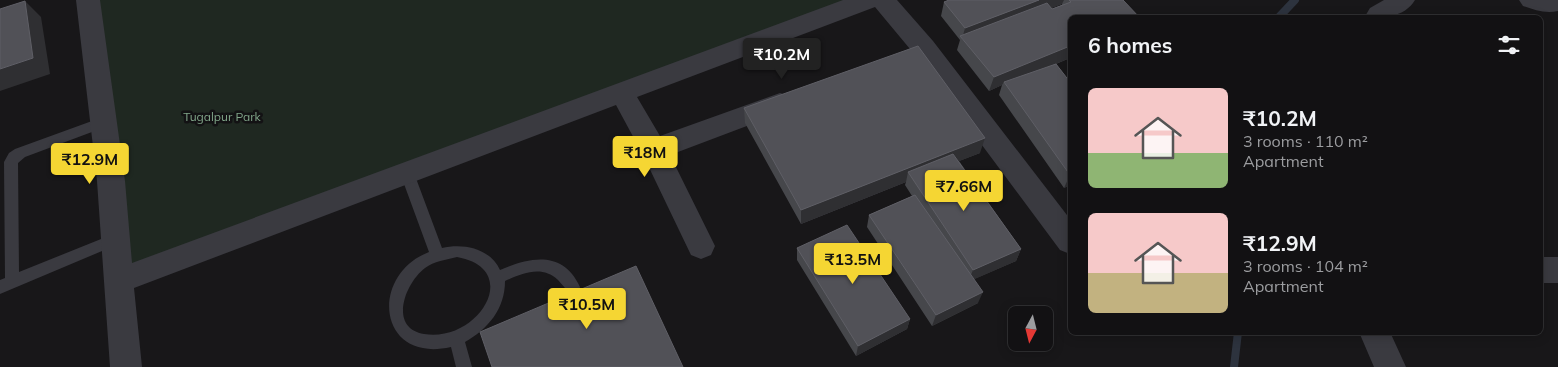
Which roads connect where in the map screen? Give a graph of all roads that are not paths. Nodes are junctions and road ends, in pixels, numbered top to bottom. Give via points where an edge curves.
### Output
1 (88, 0) edge
2 (868, 0) edge
3 (883, 0) edge
4 (1404, 0) edge
5 (1531, 0) edge
6 (1558, 2) edge
7 (1378, 15) edge
8 (622, 93) junction
9 (803, 94) edge
10 (103, 122) junction
11 (654, 150) junction
12 (407, 174) junction
13 (1068, 238) edge
14 (116, 239) junction
15 (701, 246) dead end
16 (437, 255) junction
17 (1543, 270) edge
18 (1558, 270) edge
19 (497, 278) junction
20 (119, 281) junction
21 (6, 284) edge
22 (573, 287) dead end
23 (1375, 335) edge
24 (456, 340) junction
25 (126, 367) edge
26 (464, 367) edge
27 (1390, 367) edge

1 - 10 street
2 - 8 street
3 - 13 street via 915,52
4 - 7 street
5 - 6 street via 1550,4
8 - 11 street
8 - 12 street
9 - 11 street
10 - 14 street
10 - 21 lane via 20,153 11,162
11 - 15 street
12 - 16 lane
12 - 20 street
14 - 20 street
14 - 21 lane
16 - 19 lane via 457,251 475,255 489,264
16 - 24 lane via 419,264 404,278 396,296 395,314 402,329 416,340 436,343
17 - 18 street
19 - 22 lane via 529,264 547,266 563,274
19 - 24 lane via 497,296 490,314 476,329
20 - 25 street
23 - 27 street
24 - 26 lane

